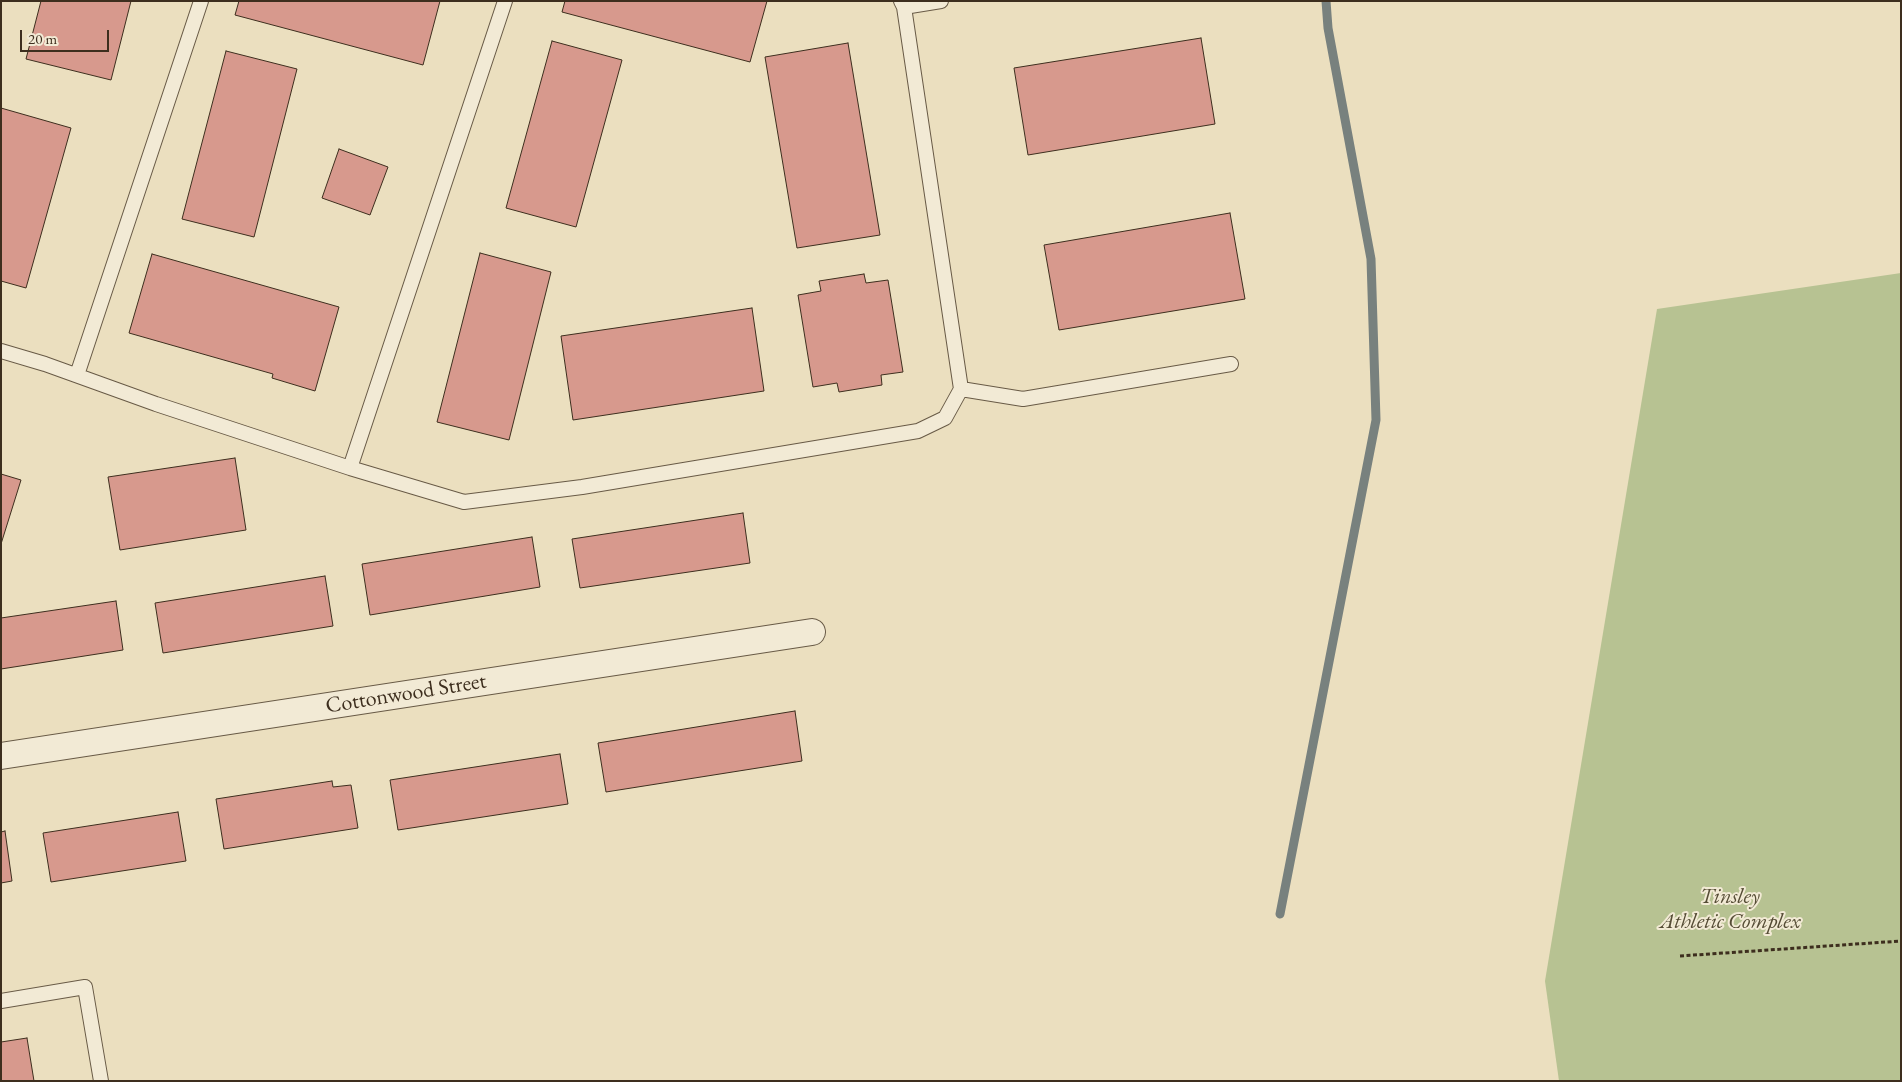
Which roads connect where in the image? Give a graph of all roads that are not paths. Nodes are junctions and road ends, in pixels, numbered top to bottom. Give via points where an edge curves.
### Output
1 (201, 1) edge
2 (505, 1) edge
3 (941, 1) edge
4 (903, 4) edge
5 (1, 351) edge
6 (1231, 364) dead end
7 (77, 375) junction
8 (961, 389) junction
9 (350, 468) junction
10 (812, 632) dead end
11 (1, 756) edge
12 (1, 1001) edge
13 (101, 1081) edge

1 - 7 lane
2 - 9 lane
3 - 4 lane
4 - 8 lane
5 - 7 lane
6 - 8 lane via 1023,399
7 - 9 lane
8 - 9 lane via 945,418 918,431 543,492 464,502
10 - 11 street, Cottonwood Street
12 - 13 lane via 85,987

